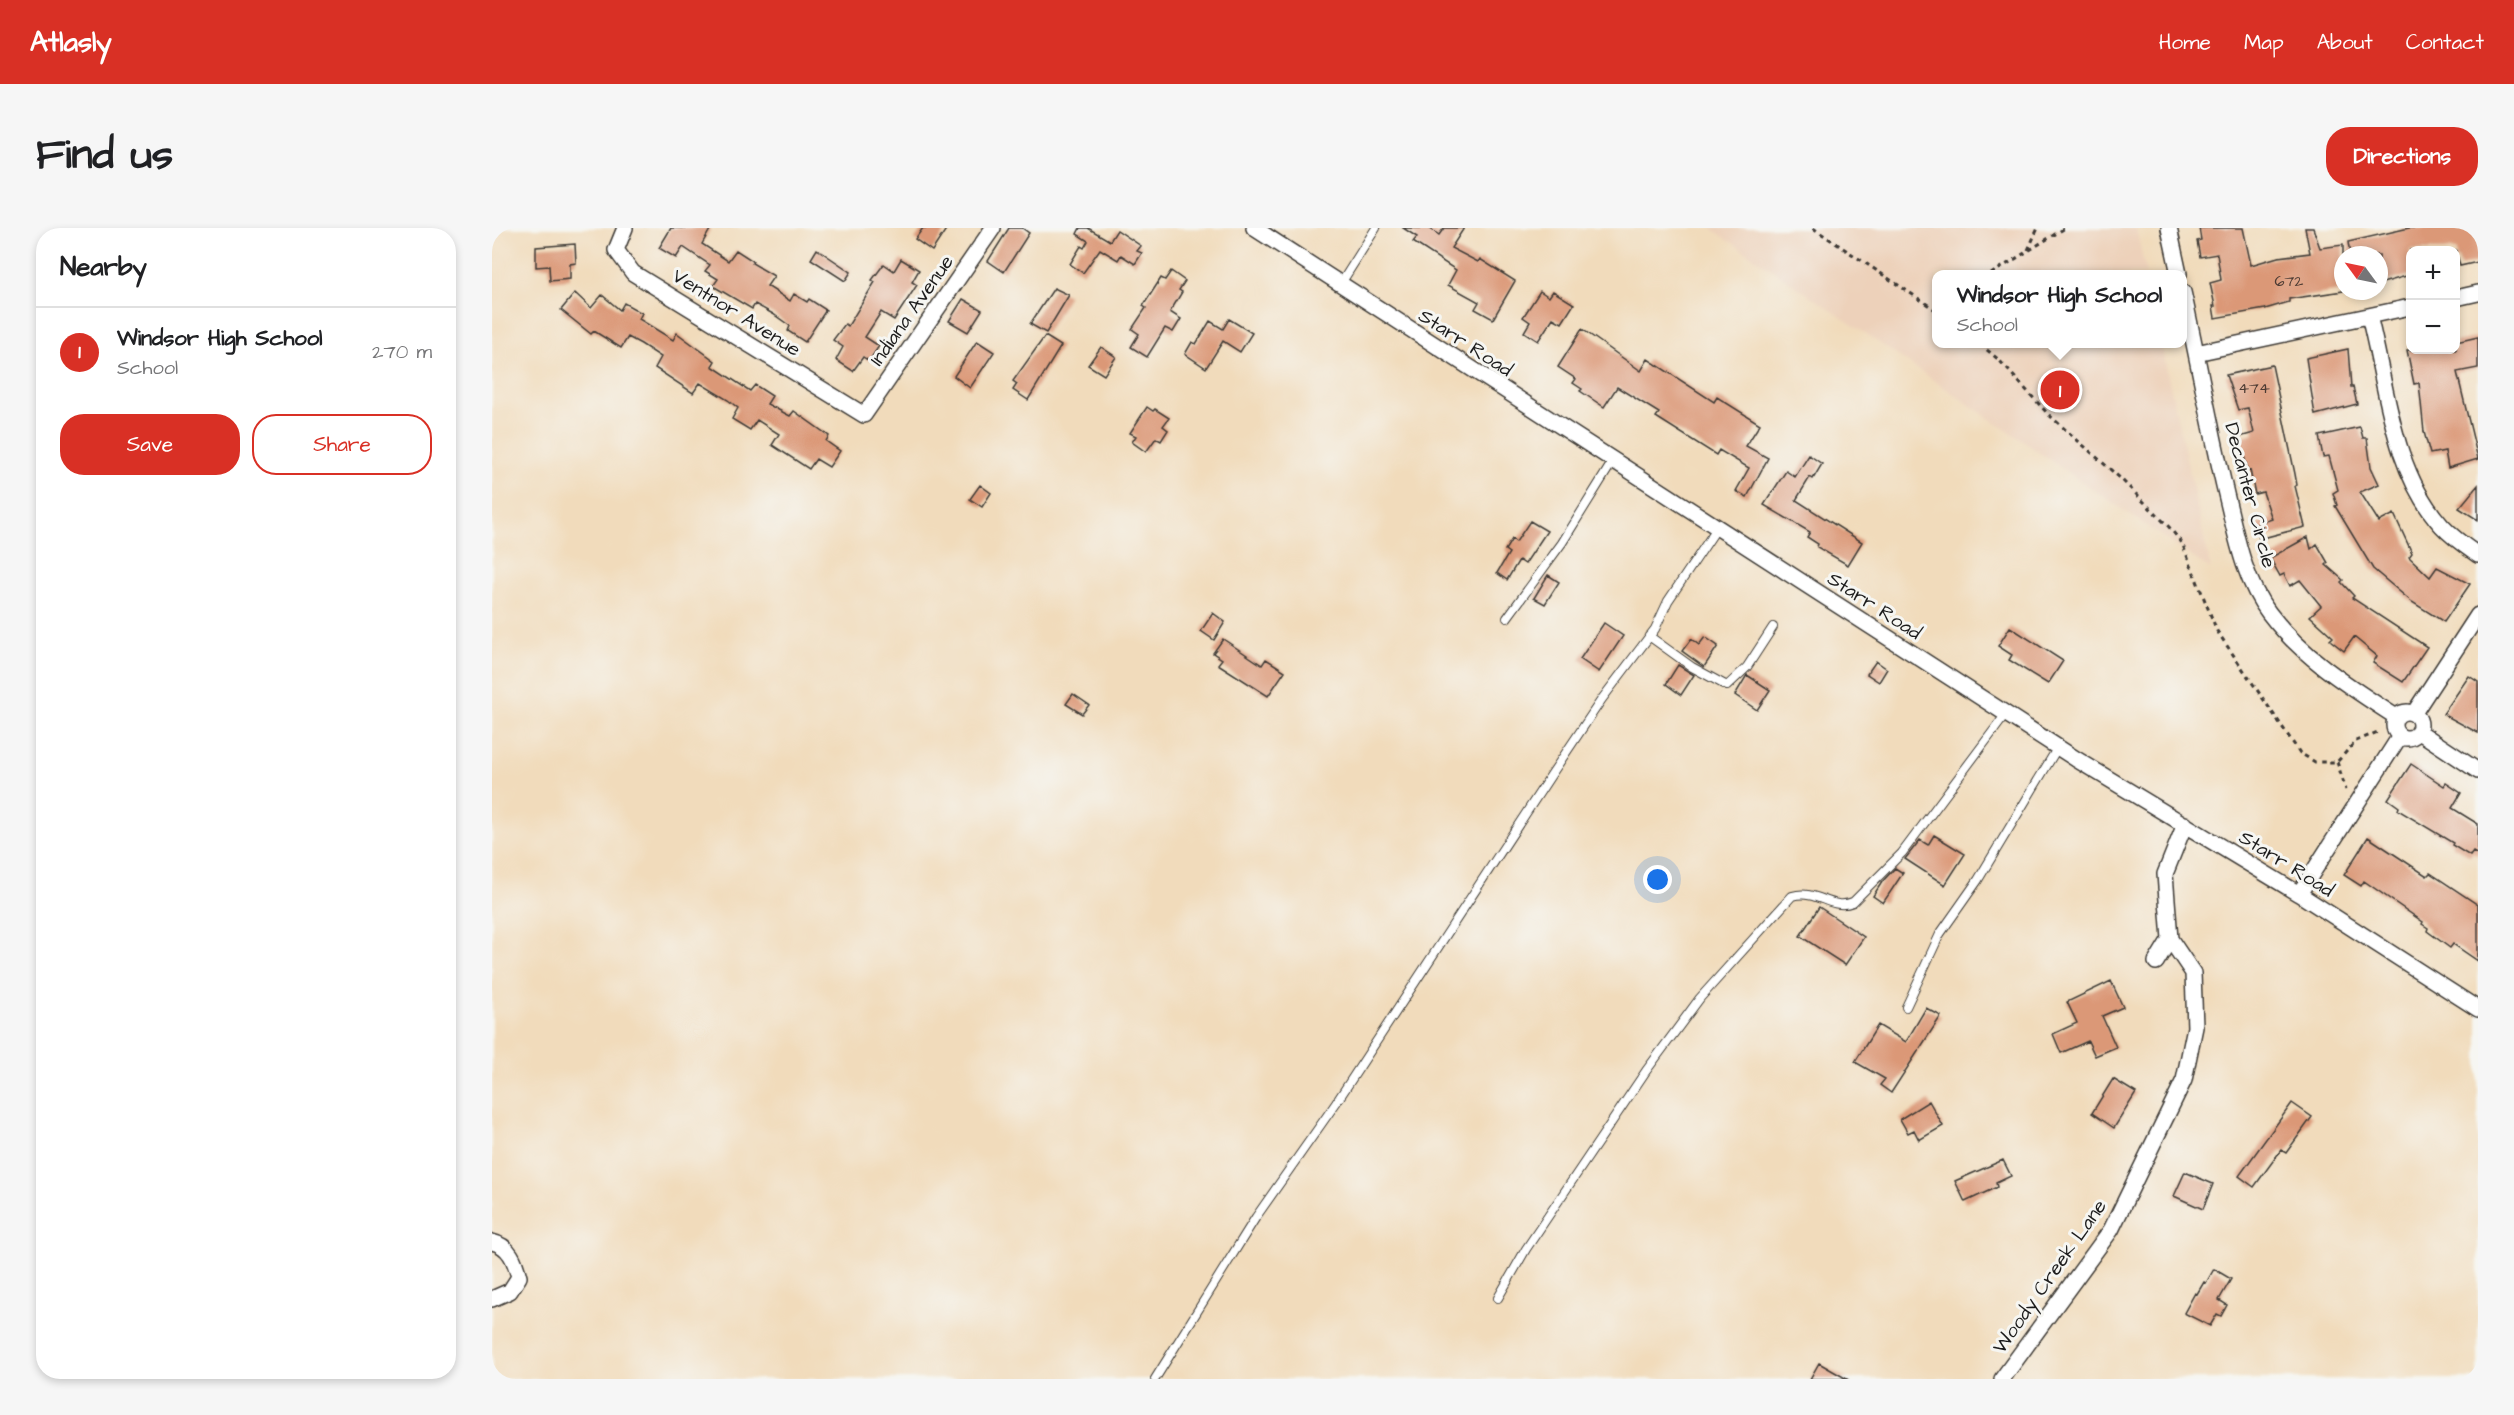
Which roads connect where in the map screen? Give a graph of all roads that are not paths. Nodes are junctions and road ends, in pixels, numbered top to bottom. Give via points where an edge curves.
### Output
1 (625, 228) edge
2 (993, 228) edge
3 (1254, 228) edge
4 (1376, 228) edge
5 (2169, 228) edge
6 (2178, 270) edge
7 (1340, 285) junction
8 (2478, 293) edge
9 (2460, 297) edge
10 (2406, 308) edge
11 (2187, 311) edge
12 (2369, 316) junction
13 (2196, 353) junction
14 (864, 415) joint
15 (1613, 461) junction
16 (1717, 528) junction
17 (2478, 555) edge
18 (2478, 615) edge
19 (1507, 618) dead end
20 (1773, 627) dead end
21 (1649, 636) junction
22 (2414, 713) junction
23 (2006, 714) junction
24 (2396, 717) junction
25 (2418, 731) junction
26 (2400, 736) junction
27 (2058, 747) junction
28 (2478, 771) edge
29 (2184, 824) junction
30 (2299, 894) junction
31 (2170, 939) junction
32 (2156, 962) dead end
33 (1906, 1007) dead end
34 (2478, 1009) edge
35 (492, 1242) edge
36 (1498, 1298) dead end
37 (492, 1299) edge
38 (1155, 1379) edge
39 (2002, 1379) edge

1 - 14 street, Ventnor Avenue via 616,250 633,273
2 - 14 street, Indiana Avenue
3 - 7 street, Starr Road
4 - 7 lane
5 - 6 street
7 - 15 street, Starr Road
8 - 9 street
10 - 12 street
11 - 13 street, Decanter Circle
12 - 13 street
12 - 17 street via 2400,449 2422,499 2442,526
13 - 24 street, Decanter Circle via 2244,566 2268,612 2326,670
15 - 16 street, Starr Road
15 - 19 lane via 1563,543
16 - 21 lane
16 - 23 street, Starr Road
18 - 22 street
20 - 21 lane via 1747,667 1727,686
21 - 38 lane via 1553,772 1256,1217
22 - 24 street via 2406,711
22 - 25 street via 2419,720
23 - 27 street, Starr Road
23 - 36 lane via 1902,853 1853,902 1838,904 1804,893 1792,896 1726,968 1646,1071
24 - 26 street via 2394,728
25 - 26 street via 2412,737
25 - 28 street
26 - 30 street
27 - 29 street, Starr Road
27 - 33 lane via 1978,880 1940,934
29 - 30 street, Starr Road
29 - 31 street, Woody Creek Lane via 2165,874
30 - 34 street, Starr Road
31 - 32 street
31 - 39 street, Woody Creek Lane via 2193,973 2195,1027 2184,1080 2111,1230
35 - 37 street via 504,1246 515,1261 519,1277 510,1291

